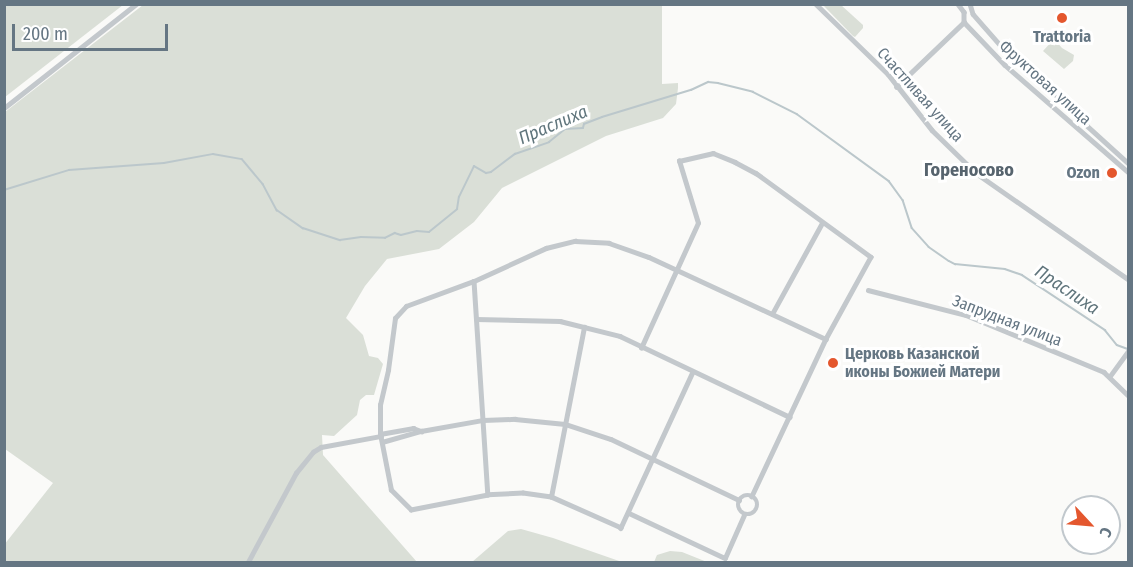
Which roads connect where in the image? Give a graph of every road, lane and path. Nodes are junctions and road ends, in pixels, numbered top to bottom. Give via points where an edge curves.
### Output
1 (136, 4) edge
2 (816, 4) edge
3 (958, 4) edge
4 (970, 4) edge
5 (964, 22) junction
6 (896, 87) junction
7 (4, 108) edge
8 (1128, 163) edge
9 (1128, 172) edge
10 (822, 223) junction
11 (677, 271) junction
12 (1128, 279) edge
13 (474, 281) junction
14 (868, 290) dead end
15 (772, 314) junction
16 (476, 319) junction
17 (585, 327) junction
18 (826, 339) junction
19 (641, 348) junction
20 (1128, 351) edge
21 (693, 372) junction
22 (1110, 376) junction
23 (1128, 395) edge
24 (790, 417) junction
25 (483, 420) junction
26 (566, 424) junction
27 (381, 437) junction
28 (653, 459) junction
29 (488, 495) junction
30 (752, 496) junction
31 (551, 497) junction
32 (739, 500) junction
33 (629, 513) junction
34 (744, 515) junction
35 (248, 562) edge

1 - 7 street
2 - 6 street, Счастливая улица via 888,74
3 - 5 street, Фруктовая улица via 964,12
4 - 8 street via 1009,55
5 - 6 street
5 - 9 street, Фруктовая улица via 1005,65
6 - 12 street, Счастливая улица via 976,173
10 - 11 street via 756,173 713,153 698,155 679,162 698,223
10 - 15 street
10 - 18 street via 871,257
11 - 13 street via 609,243 575,241 546,249
11 - 15 street
11 - 19 street
13 - 16 street
13 - 27 street via 406,306 395,318 380,405
14 - 22 street, Запрудная улица via 966,315
15 - 18 street
16 - 17 street via 534,318
16 - 25 street
17 - 19 street via 620,336
17 - 26 street
18 - 24 street
19 - 21 street
20 - 22 street
21 - 24 street
21 - 28 street
22 - 23 street, Запрудная улица
24 - 30 street
25 - 26 street
25 - 27 street via 412,428
25 - 29 street
26 - 28 street
26 - 31 street
27 - 29 street via 391,490 411,510
27 - 35 street via 321,447 313,452 296,473
28 - 32 street
28 - 33 street
29 - 31 street via 523,493
30 - 32 street
30 - 34 street via 757,501 755,512
31 - 33 street via 621,528
32 - 34 street via 737,506
33 - 34 street via 725,558

